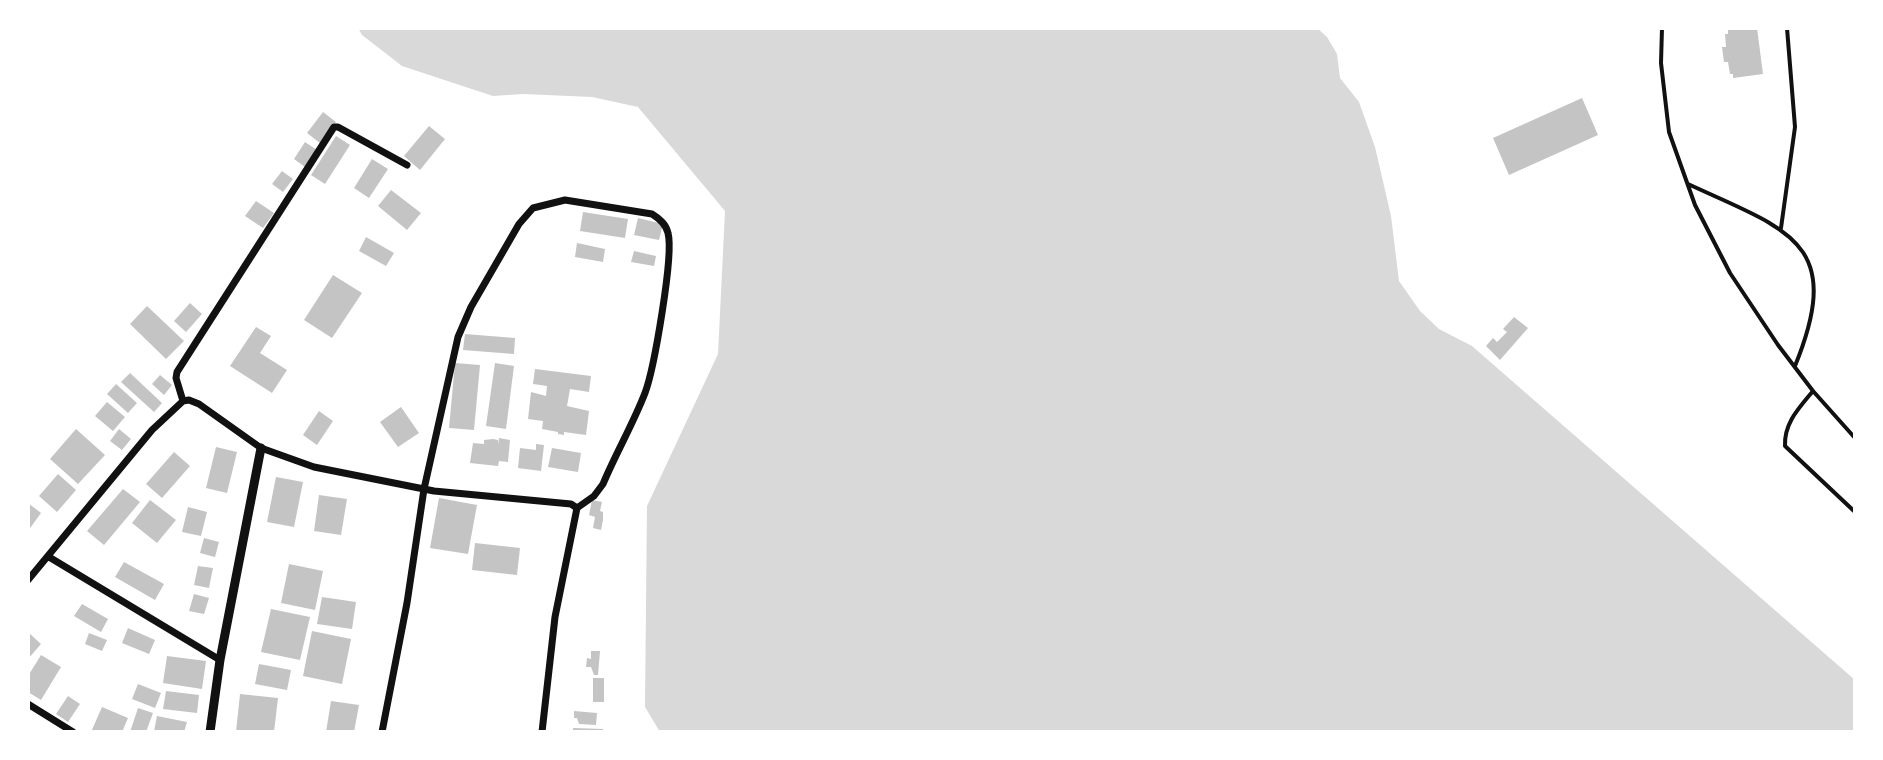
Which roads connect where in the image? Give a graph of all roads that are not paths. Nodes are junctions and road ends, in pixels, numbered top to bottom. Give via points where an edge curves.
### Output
1 (1662, 28) edge
2 (1787, 28) edge
3 (407, 165) dead end
4 (1686, 183) junction
5 (1781, 228) junction
6 (1795, 366) junction
7 (1813, 391) junction
8 (183, 401) junction
9 (1855, 438) edge
10 (261, 448) junction
11 (424, 489) junction
12 (577, 508) junction
13 (1855, 512) edge
14 (49, 557) junction
15 (28, 580) edge
16 (220, 660) junction
17 (28, 704) edge
18 (73, 732) edge
19 (210, 732) edge
20 (382, 732) edge
21 (542, 732) edge

1 - 4 lane via 1667,117
2 - 5 lane via 1795,127
3 - 8 street via 334,127 177,372
4 - 5 lane
4 - 6 lane via 1730,273
5 - 6 lane via 1808,262 1815,284 1814,309
6 - 7 lane
7 - 9 lane
7 - 13 lane via 1792,416 1785,446
8 - 10 street via 199,404
8 - 14 street via 152,430
10 - 11 street via 349,476
10 - 16 street
11 - 12 street
11 - 12 street via 458,337 471,307 526,214 544,204 583,202 652,214 669,236 645,393 603,484
11 - 20 street
12 - 21 street via 555,617
14 - 15 street
14 - 16 street
16 - 19 street
17 - 18 street

